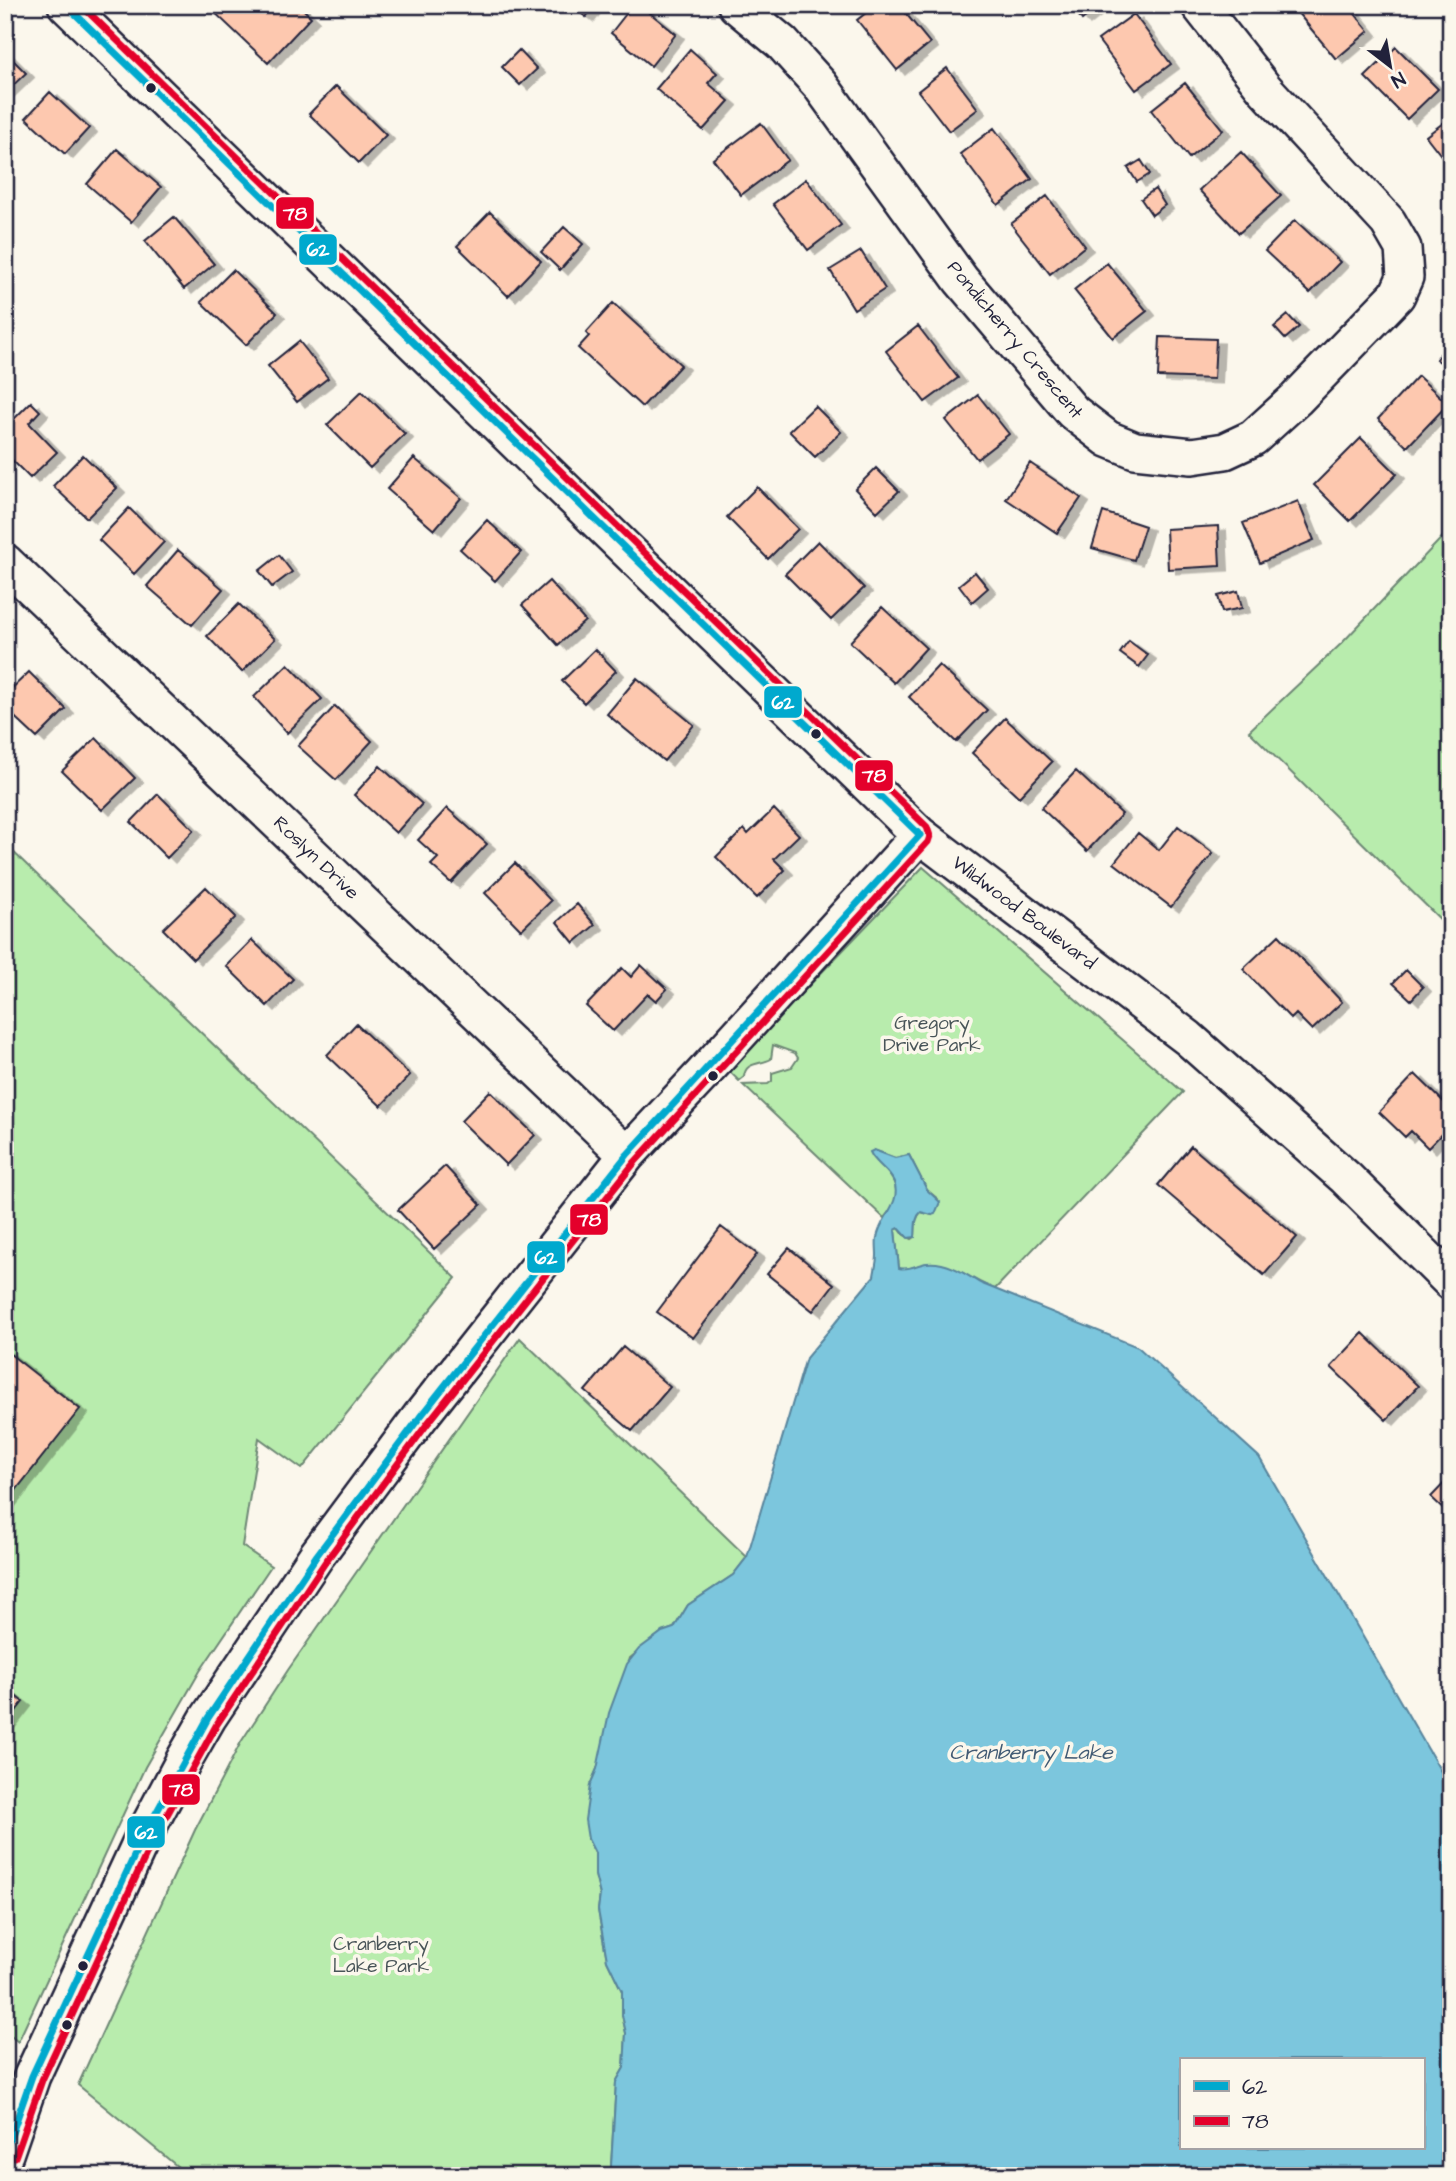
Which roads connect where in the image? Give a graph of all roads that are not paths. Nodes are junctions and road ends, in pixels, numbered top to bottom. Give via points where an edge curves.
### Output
1 (66, 5) edge
2 (736, 5) edge
3 (1199, 5) edge
4 (5, 562) edge
5 (920, 835) junction
6 (627, 1155) junction
7 (1451, 1282) edge
8 (5, 2154) edge

1 - 5 street, Wildwood Boulevard
2 - 3 street, Pondicherry Crescent via 782,43 820,85 961,280 1073,412 1108,439 1135,450 1192,456 1225,451 1253,438 1380,314 1397,295 1405,276 1403,248 1388,222 1264,88
4 - 6 street, Roslyn Drive
5 - 6 street
5 - 7 street, Wildwood Boulevard via 1188,1038 1346,1178
6 - 8 street via 324,1544 208,1718 143,1837 65,2002 32,2076

